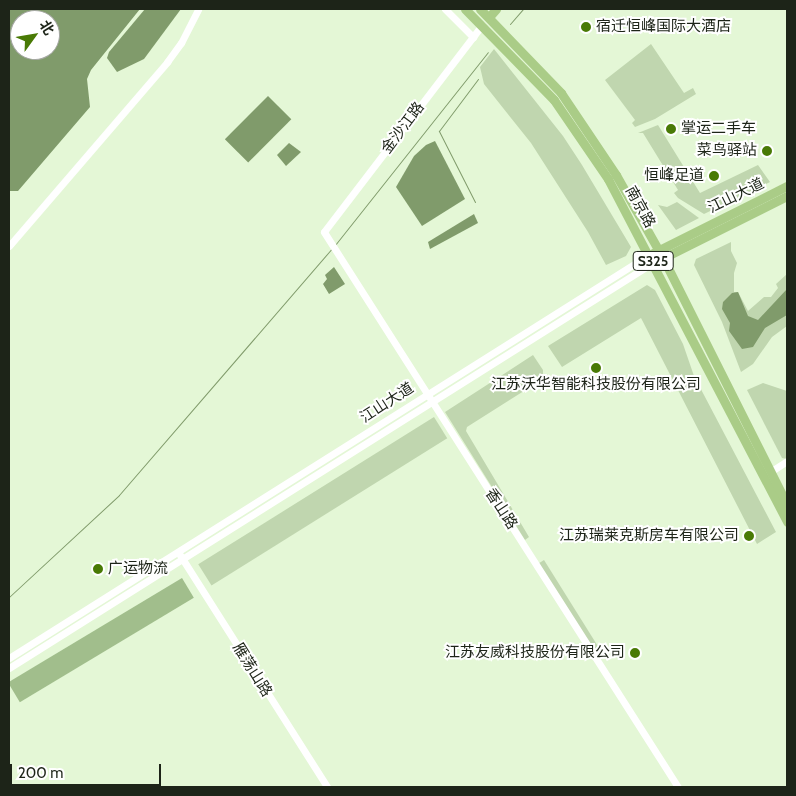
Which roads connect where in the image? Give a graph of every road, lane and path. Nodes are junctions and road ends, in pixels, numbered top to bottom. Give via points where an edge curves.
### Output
1 (198, 9) edge
2 (445, 9) edge
3 (496, 9) edge
4 (468, 11) edge
5 (485, 12) edge
6 (482, 26) junction
7 (473, 37) junction
8 (787, 186) edge
9 (787, 196) edge
10 (324, 232) joint
11 (9, 246) edge
12 (656, 256) junction
13 (427, 394) junction
14 (432, 401) junction
15 (787, 461) edge
16 (770, 472) junction
17 (787, 505) edge
18 (787, 522) edge
19 (180, 555) junction
20 (9, 658) edge
21 (9, 668) edge
22 (326, 787) edge
23 (678, 787) edge

1 - 11 street via 167,62
2 - 7 street
3 - 5 main road
4 - 6 main road, 南京路 / S325
5 - 12 main road, 南京路 / S325 via 535,63 578,116 616,174
6 - 7 street, 金沙江路
6 - 12 main road, 南京路 / S325 via 528,70 570,120
7 - 10 street, 金沙江路
8 - 12 main road, 江山大道
9 - 12 main road, 江山大道
10 - 13 street, 香山路
12 - 13 street, 江山大道
12 - 14 street, 江山大道
12 - 16 main road, 南京路 / S325
12 - 18 main road, 南京路 / S325
13 - 14 street, 香山路
13 - 19 street, 江山大道
14 - 19 street, 江山大道
14 - 23 street, 香山路
15 - 16 street
16 - 17 main road, 南京路 / S325
19 - 20 street, 江山大道
19 - 21 street, 江山大道
19 - 22 street, 雁荡山路

